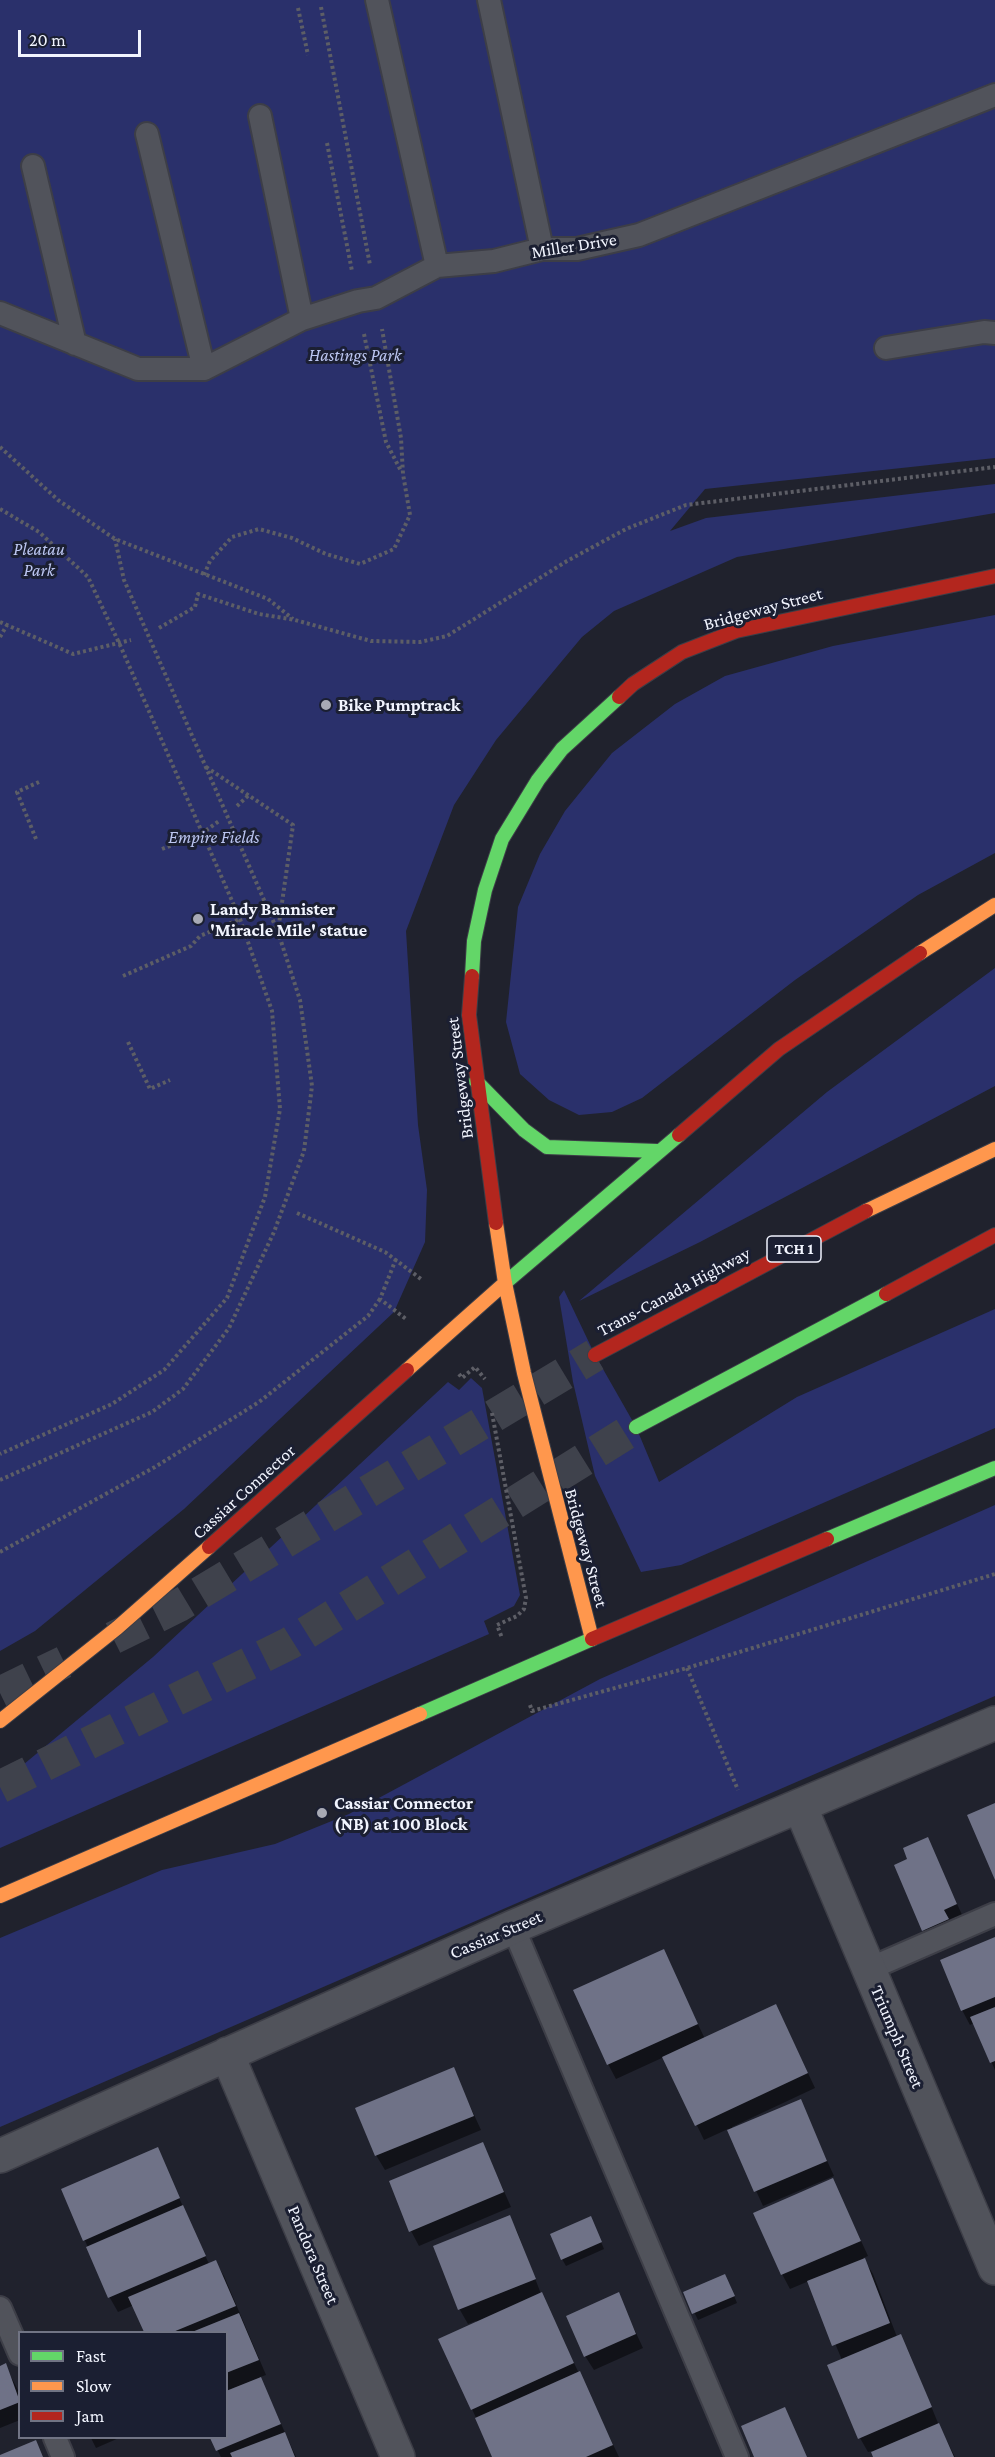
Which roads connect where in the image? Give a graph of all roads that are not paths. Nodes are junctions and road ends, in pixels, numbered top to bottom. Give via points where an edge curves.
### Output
1 (377, 0) edge
2 (489, 0) edge
3 (995, 95) edge
4 (260, 116) dead end
5 (147, 134) dead end
6 (33, 166) dead end
7 (542, 249) junction
8 (437, 266) junction
9 (0, 314) edge
10 (302, 319) junction
11 (995, 333) edge
12 (75, 344) junction
13 (886, 348) dead end
14 (204, 369) junction
15 (995, 576) edge
16 (995, 905) edge
17 (476, 1081) junction
18 (995, 1149) edge
19 (657, 1151) junction
20 (995, 1235) edge
21 (995, 1252) edge
22 (505, 1283) junction
23 (896, 1287) junction
24 (595, 1355) tunnel mouth
25 (636, 1427) tunnel mouth
26 (995, 1468) edge
27 (592, 1639) junction
28 (0, 1721) edge
29 (995, 1723) edge
30 (800, 1806) junction
31 (0, 1896) edge
32 (995, 1914) edge
33 (513, 1927) junction
34 (868, 1969) junction
35 (227, 2054) junction
36 (0, 2156) edge
37 (995, 2268) edge
38 (0, 2308) edge
39 (18, 2349) edge
40 (55, 2439) edge
41 (63, 2457) edge
42 (398, 2457) edge
43 (737, 2457) edge

1 - 8 lane
2 - 7 lane
3 - 7 lane, Miller Drive via 639,235 577,249
4 - 10 lane
5 - 14 lane
6 - 12 lane
7 - 8 lane, Miller Drive via 494,261
8 - 10 lane via 376,298
9 - 12 lane
10 - 14 lane
11 - 13 lane
12 - 14 lane via 138,369
15 - 17 main road, Bridgeway Street via 736,631 682,652 633,684 590,721 538,780 502,839 485,890 474,941 469,1015
16 - 19 main road, Cassiar Connector via 868,986 779,1049
17 - 19 main road via 524,1130 547,1147
17 - 22 main road, Bridgeway Street
18 - 24 main road, Trans-Canada Highway / TCH 1 via 858,1215
19 - 22 main road, Cassiar Connector
20 - 23 main road
21 - 23 main road
22 - 27 main road, Bridgeway Street
22 - 28 main road, Cassiar Connector via 117,1628
23 - 25 main road
26 - 27 main road
27 - 31 main road
29 - 30 street, Cassiar Street
30 - 33 street, Cassiar Street
30 - 34 street, Triumph Street
32 - 34 lane
33 - 35 street, Cassiar Street
33 - 43 lane
34 - 37 street, Triumph Street
35 - 36 street, Cassiar Street
35 - 42 street, Pandora Street
38 - 39 lane
40 - 41 lane

